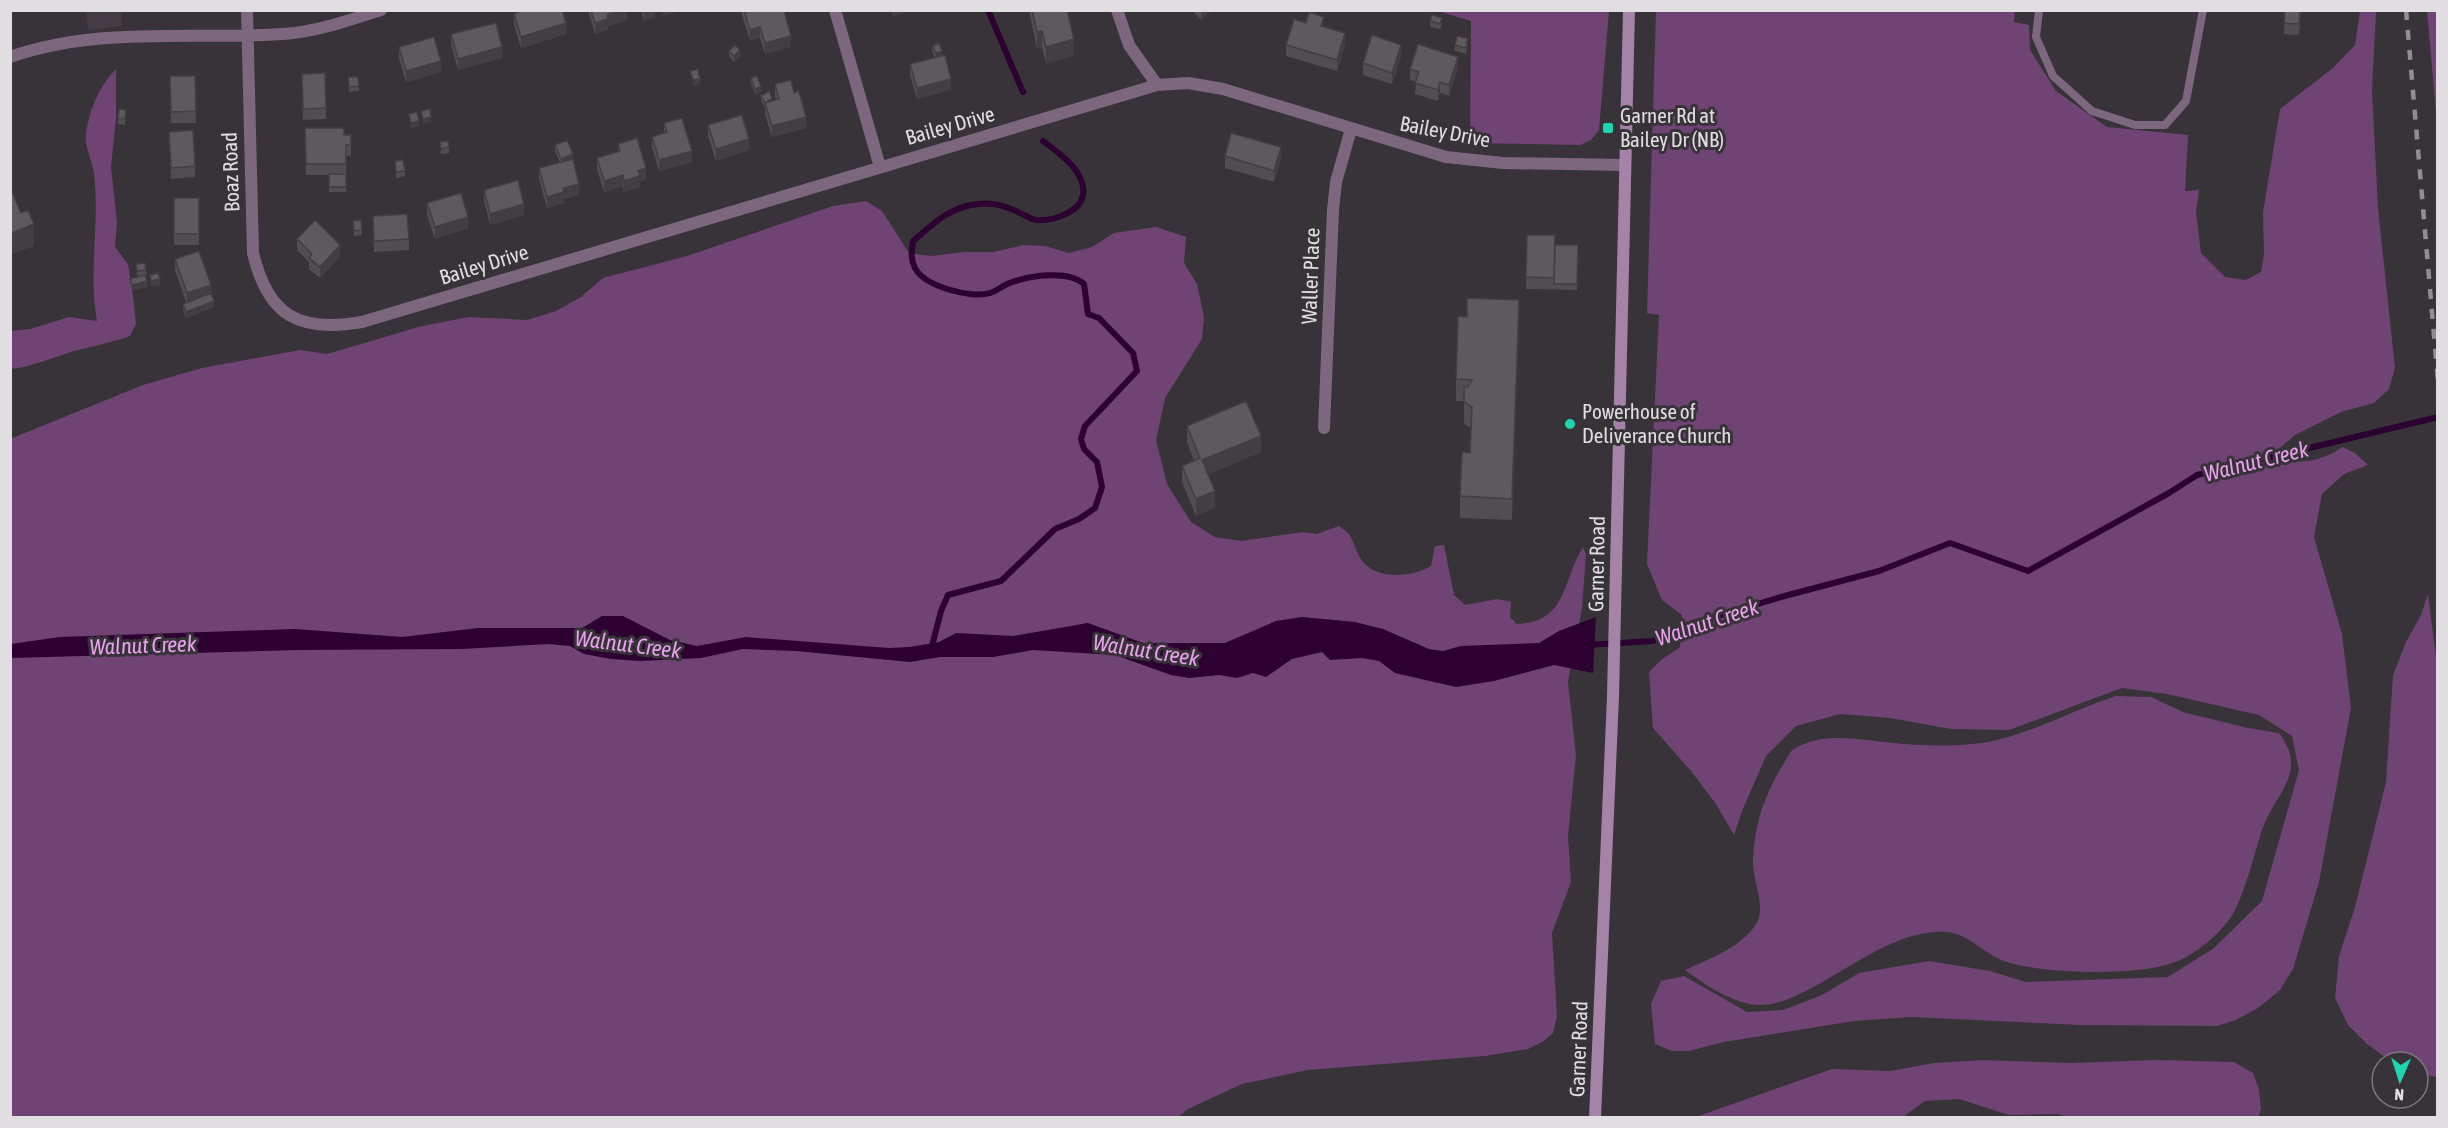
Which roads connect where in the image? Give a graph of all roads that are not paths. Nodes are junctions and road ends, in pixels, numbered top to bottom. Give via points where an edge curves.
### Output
1 (247, 10) edge
2 (381, 10) edge
3 (835, 10) edge
4 (1117, 10) edge
5 (1629, 10) edge
6 (2039, 10) edge
7 (2203, 10) edge
8 (247, 35) junction
9 (10, 57) edge
10 (1158, 85) junction
11 (1352, 129) junction
12 (1624, 165) junction
13 (880, 166) junction
14 (294, 318) joint
15 (1324, 428) dead end
16 (1596, 1118) edge

1 - 8 street, Boaz Road
2 - 8 street via 286,34
3 - 13 street
4 - 10 street via 1129,45
5 - 12 main road, Garner Road
6 - 7 lane via 2036,37 2053,76 2092,111 2135,125 2165,125 2186,101
8 - 9 street via 105,36 58,43
8 - 14 street, Boaz Road via 253,253 264,288
10 - 11 street, Bailey Drive via 1188,83 1223,89
10 - 13 street, Bailey Drive
11 - 12 street, Bailey Drive via 1446,157
11 - 15 street, Waller Place via 1332,210
12 - 16 main road, Garner Road via 1616,601
13 - 14 street, Bailey Drive via 362,322 313,326

